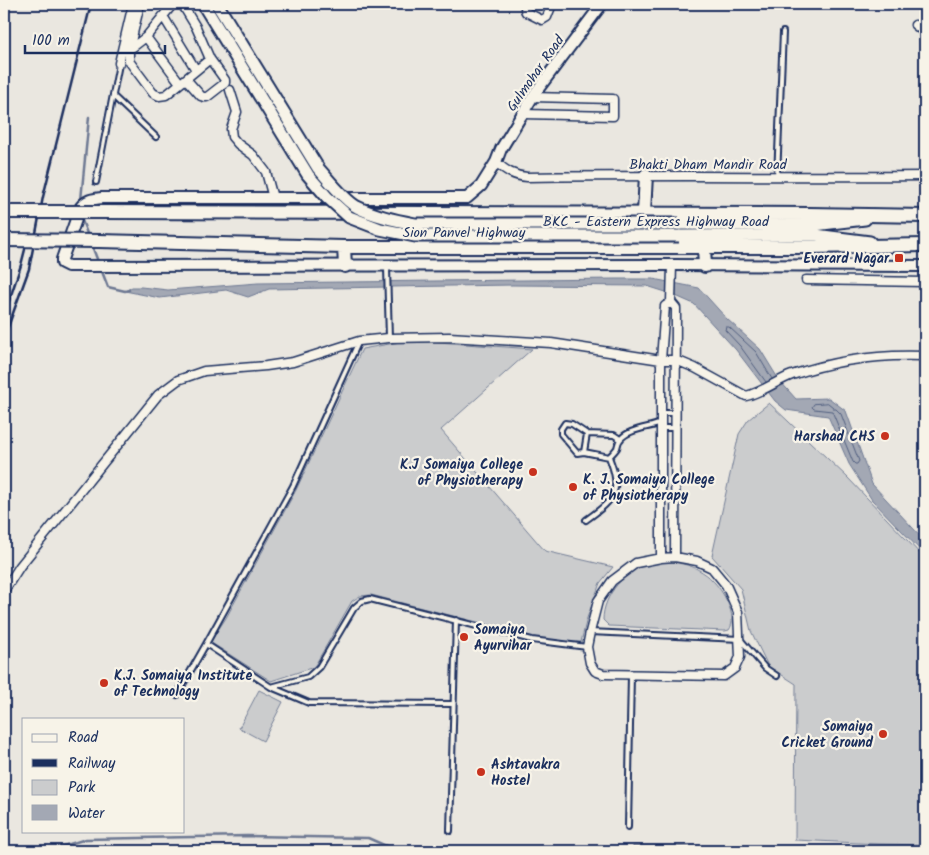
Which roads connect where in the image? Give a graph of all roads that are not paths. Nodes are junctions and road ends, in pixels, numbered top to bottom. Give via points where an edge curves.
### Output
1 (133, 4) edge
2 (140, 4) edge
3 (173, 4) edge
4 (182, 4) edge
5 (203, 4) edge
6 (217, 4) edge
7 (526, 4) edge
8 (552, 4) edge
9 (602, 4) edge
10 (164, 16) junction
11 (915, 25) dead end
12 (783, 32) dead end
13 (925, 33) edge
14 (146, 37) junction
15 (129, 50) junction
16 (210, 59) junction
17 (119, 63) joint
18 (196, 70) junction
19 (183, 81) junction
20 (230, 90) dead end
21 (113, 96) junction
22 (532, 97) junction
23 (548, 98) junction
24 (523, 114) junction
25 (546, 114) junction
26 (156, 137) dead end
27 (496, 162) junction
28 (646, 175) junction
29 (925, 176) edge
30 (777, 177) junction
31 (96, 182) dead end
32 (273, 198) junction
33 (4, 212) edge
34 (644, 213) junction
35 (896, 216) junction
36 (925, 216) edge
37 (679, 230) junction
38 (4, 240) edge
39 (896, 245) junction
40 (925, 245) edge
41 (344, 247) junction
42 (704, 247) junction
43 (672, 265) junction
44 (344, 266) junction
45 (387, 266) junction
46 (705, 266) junction
47 (925, 266) edge
48 (806, 280) dead end
49 (925, 282) edge
50 (672, 300) junction
51 (389, 338) junction
52 (359, 341) junction
53 (925, 356) edge
54 (661, 360) junction
55 (676, 360) junction
56 (661, 413) junction
57 (676, 413) junction
58 (661, 426) junction
59 (676, 428) junction
60 (587, 434) junction
61 (620, 439) junction
62 (584, 452) junction
63 (609, 457) junction
64 (586, 520) dead end
65 (675, 556) junction
66 (661, 558) junction
67 (4, 591) edge
68 (456, 620) junction
69 (590, 632) junction
70 (740, 639) junction
71 (206, 644) junction
72 (587, 647) junction
73 (631, 675) junction
74 (777, 676) dead end
75 (271, 688) junction
76 (177, 695) dead end
77 (453, 704) junction
78 (628, 827) dead end
79 (450, 831) dead end

1 - 17 street
2 - 15 street
3 - 10 street
4 - 16 street
5 - 37 main road, BKC - Eastern Express Highway Road, bridge via 308,175 349,217 380,229 415,236
6 - 37 main road, BKC - Eastern Express Highway Road, bridge via 318,168 356,206 383,217 415,224
7 - 8 street via 526,12 542,20 547,17
9 - 22 street, Gulmohar Road
10 - 14 street
10 - 18 street
11 - 13 street
12 - 30 lane
14 - 15 street
14 - 19 street
15 - 19 street via 129,61 153,93 166,95
16 - 18 street
16 - 19 street via 225,80 224,84 204,97
17 - 21 lane
18 - 19 street
20 - 32 street via 237,112 231,129 232,137 253,155 266,172
21 - 26 lane
21 - 31 lane
22 - 23 street
22 - 24 street, Gulmohar Road
23 - 25 street
23 - 25 street via 613,99 613,116
24 - 25 street
24 - 27 street, Gulmohar Road
27 - 28 street, Bhakti Dham Mandir Road via 507,172 520,176
27 - 32 street, Gulmohar Road via 481,186 467,198
28 - 30 street, Bhakti Dham Mandir Road
28 - 34 highway
29 - 30 street, Bhakti Dham Mandir Road
32 - 44 street via 93,199 83,205 62,262 68,266
33 - 34 highway, Sion Panvel Highway, bridge
34 - 35 highway, Sion Panvel Highway
35 - 36 highway, Sion Panvel Highway
35 - 37 main road, BKC - Eastern Express Highway Road via 814,225
37 - 39 main road, BKC - Eastern Express Highway Road via 815,235
38 - 41 highway, Sion Panvel Highway, bridge
39 - 40 highway, Sion Panvel Highway
39 - 42 highway, Sion Panvel Highway
41 - 42 highway, Sion Panvel Highway
41 - 44 highway
42 - 46 highway
43 - 45 street
43 - 46 street
43 - 50 street
44 - 45 street
45 - 51 lane
46 - 47 street
48 - 49 street
50 - 54 street via 665,306
50 - 55 street via 676,308
51 - 52 street
51 - 54 street via 449,337 551,344
52 - 67 street via 293,362 204,371 178,380 158,395 20,566
52 - 71 lane via 293,486
53 - 55 street via 871,357 831,363 779,380 746,396
54 - 55 street
54 - 56 street
55 - 57 street
56 - 57 lane
56 - 58 street
57 - 59 street
58 - 59 lane
58 - 61 lane via 644,427
58 - 66 street
59 - 65 street
60 - 61 lane via 614,435
60 - 62 lane
60 - 62 lane via 572,424 565,423 560,429 577,453
61 - 63 lane
62 - 63 lane
63 - 64 lane via 616,481 614,490 610,499
65 - 66 street
65 - 70 street via 712,568 726,585 738,612
66 - 69 street via 636,563 612,581 598,601
68 - 72 lane via 532,640
68 - 75 lane via 370,599 362,601 354,608 319,666 308,676
68 - 77 lane
69 - 70 lane
69 - 72 street
70 - 73 street via 740,657 735,668 724,676
70 - 74 lane via 765,668
71 - 75 lane
71 - 76 lane
72 - 73 street via 595,671
73 - 78 lane
75 - 77 lane via 308,703
77 - 79 lane

